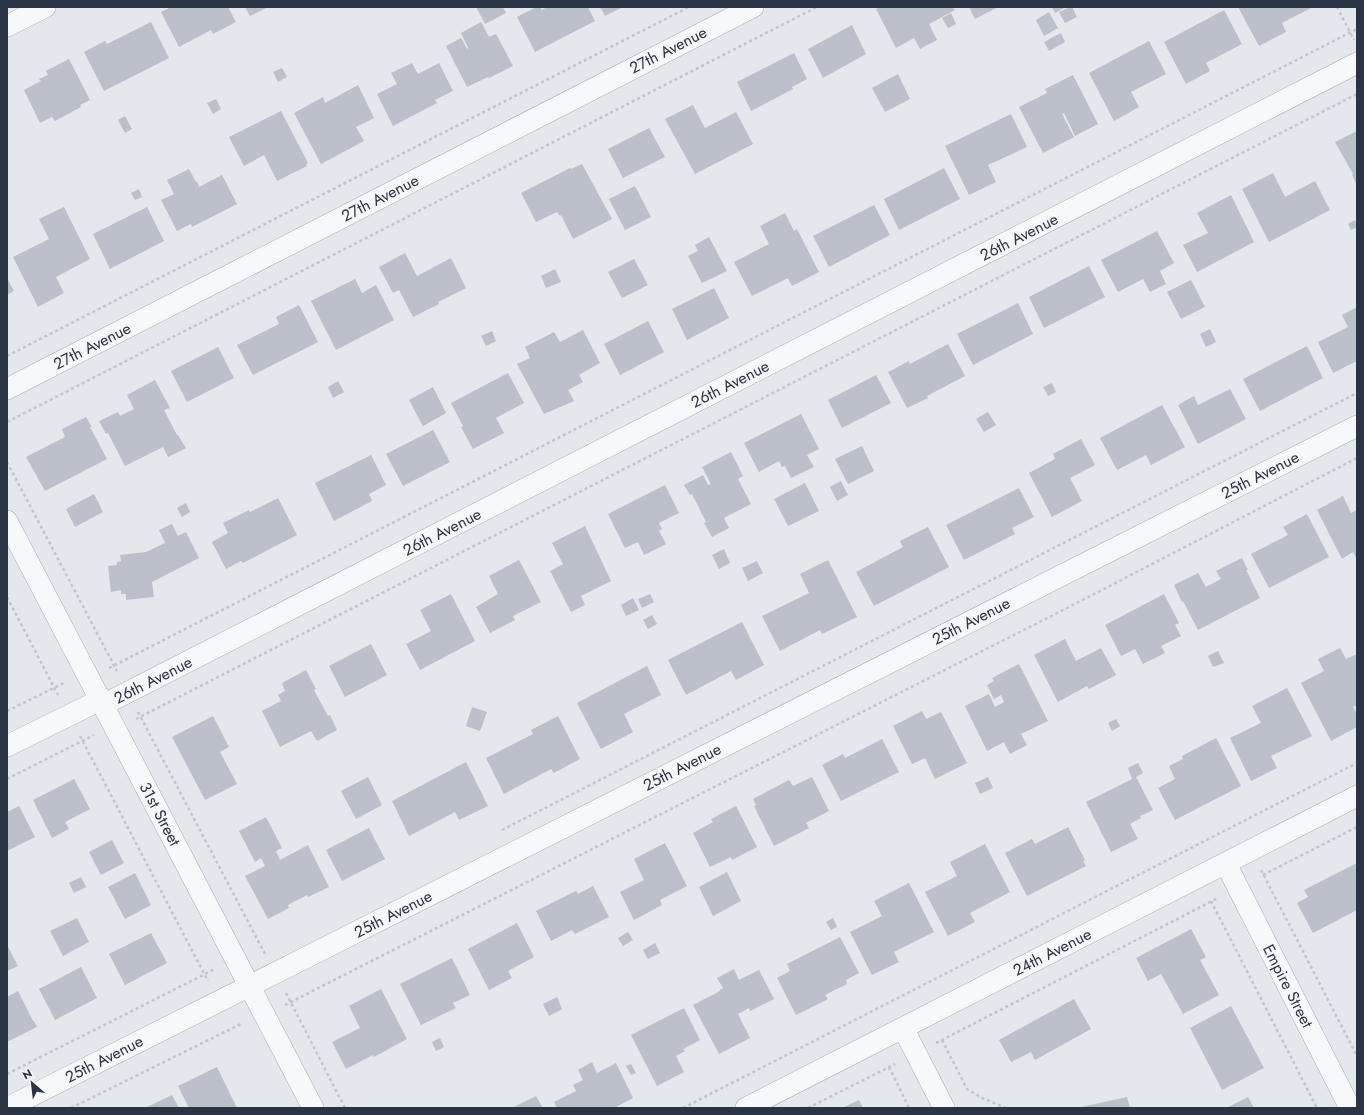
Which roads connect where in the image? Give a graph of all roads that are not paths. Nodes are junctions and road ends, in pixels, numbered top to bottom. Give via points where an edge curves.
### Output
1 (45, 7) edge
2 (753, 7) edge
3 (7, 26) edge
4 (1357, 63) edge
5 (7, 389) edge
6 (1357, 426) edge
7 (7, 521) edge
8 (102, 703) junction
9 (7, 746) edge
10 (1357, 796) edge
11 (1226, 864) junction
12 (250, 986) junction
13 (903, 1028) junction
14 (7, 1108) edge
15 (313, 1108) edge
16 (746, 1108) edge
17 (944, 1108) edge
18 (1350, 1108) edge

1 - 3 street
2 - 5 street, 27th Avenue
4 - 8 street, 26th Avenue
6 - 12 street, 25th Avenue
7 - 8 street, 31st Street
8 - 9 street, 26th Avenue
8 - 12 street, 31st Street
10 - 11 street, 24th Avenue
11 - 13 street, 24th Avenue
11 - 18 street, Empire Street
12 - 14 street, 25th Avenue
12 - 15 street, 31st Street
13 - 16 street, 24th Avenue
13 - 17 street

